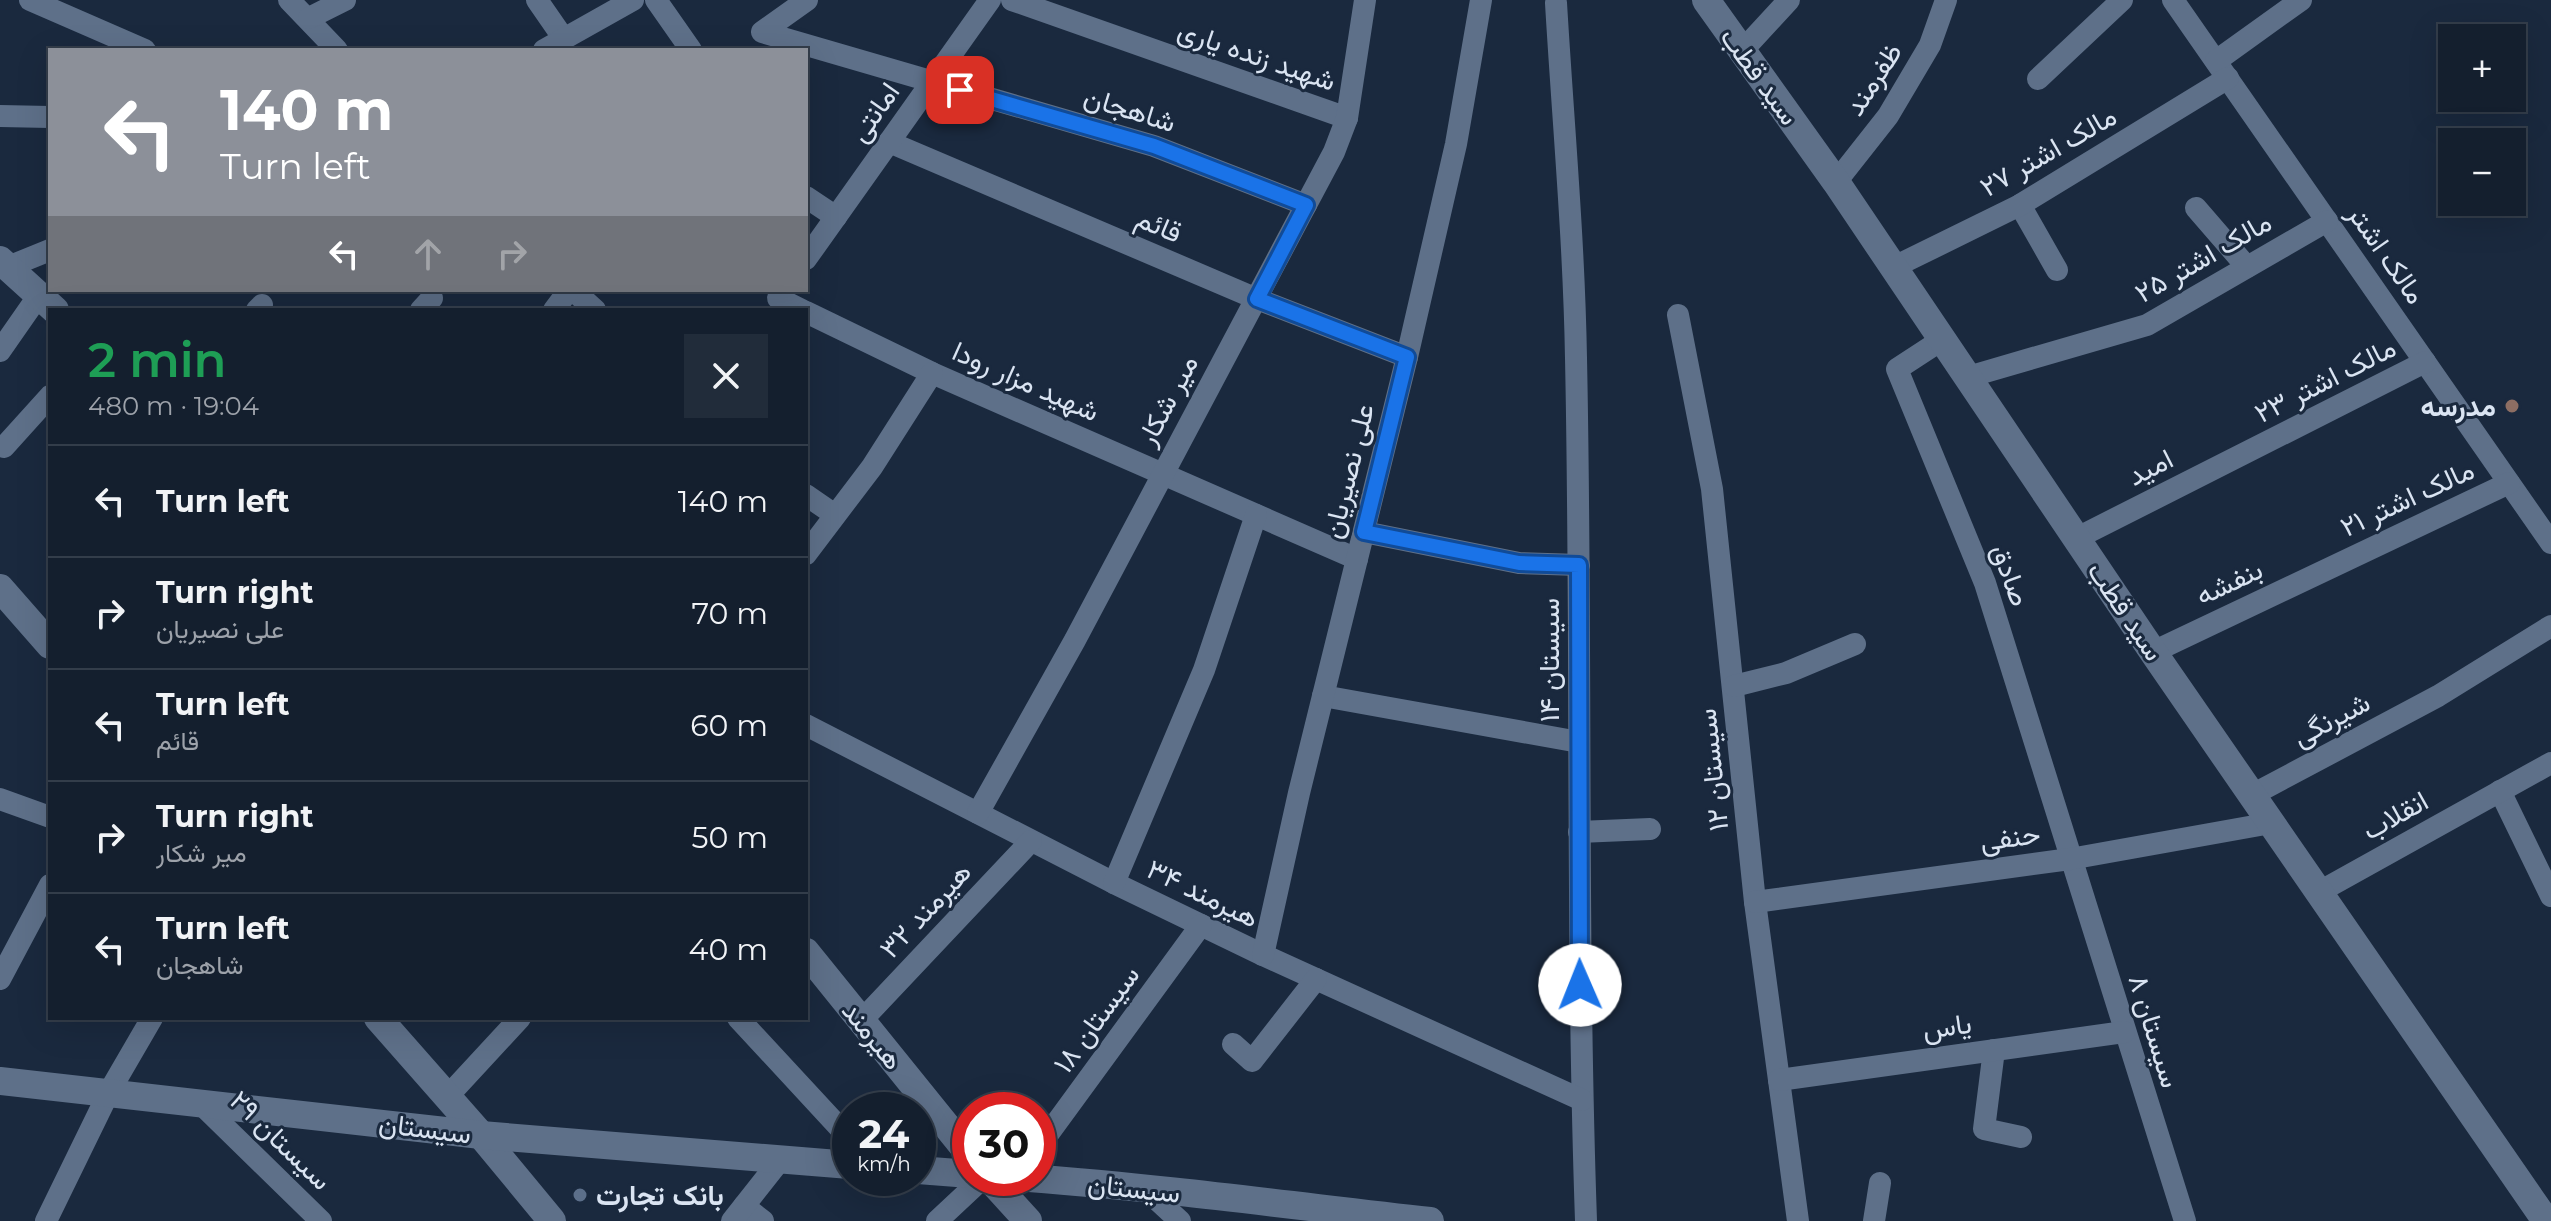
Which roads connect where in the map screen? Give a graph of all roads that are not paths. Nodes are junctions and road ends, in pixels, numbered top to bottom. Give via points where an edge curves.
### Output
1 (30, 0) edge
2 (289, 0) edge
3 (345, 0) edge
4 (537, 0) edge
5 (633, 0) edge
6 (656, 0) edge
7 (807, 0) edge
8 (990, 0) edge
9 (1012, 0) edge
10 (1365, 0) edge
11 (1481, 0) edge
12 (1706, 0) edge
13 (1789, 0) edge
14 (1946, 0) edge
15 (2122, 0) edge
16 (2173, 0) edge
17 (2301, 0) edge
18 (1556, 3) dead end
19 (309, 18) junction
20 (554, 45) edge
21 (140, 48) edge
22 (335, 48) edge
23 (690, 48) edge
24 (1742, 51) junction
25 (2222, 70) junction
26 (2038, 79) dead end
27 (932, 82) junction
28 (0, 116) edge
29 (48, 117) edge
30 (1347, 118) junction
31 (889, 142) junction
32 (1836, 182) junction
33 (808, 198) edge
34 (1306, 205) junction
35 (2020, 205) junction
36 (2196, 208) dead end
37 (836, 217) junction
38 (2327, 221) junction
39 (48, 251) edge
40 (808, 256) edge
41 (4, 264) edge
42 (1894, 267) junction
43 (2247, 267) junction
44 (2057, 270) dead end
45 (569, 292) edge
46 (573, 292) edge
47 (777, 299) edge
48 (1257, 299) junction
49 (47, 303) edge
50 (556, 308) edge
51 (593, 308) edge
52 (797, 308) edge
53 (808, 313) edge
54 (1678, 315) dead end
55 (1943, 339) junction
56 (0, 351) edge
57 (1407, 357) junction
58 (2425, 362) junction
59 (932, 373) junction
60 (1968, 377) junction
61 (48, 398) edge
62 (4, 447) dead end
63 (2251, 450) joint
64 (1162, 474) junction
65 (2509, 483) junction
66 (808, 496) edge
67 (835, 515) junction
68 (1256, 515) junction
69 (1364, 532) junction
70 (2077, 538) junction
71 (2551, 543) edge
72 (808, 551) edge
73 (1357, 559) junction
74 (1579, 565) junction
75 (2331, 567) joint
76 (2, 597) edge
77 (2551, 626) edge
78 (48, 637) edge
79 (1855, 644) dead end
80 (2153, 652) junction
81 (1734, 686) junction
82 (1323, 696) junction
83 (808, 726) edge
84 (1579, 742) junction
85 (2551, 763) edge
86 (2500, 791) junction
87 (2252, 795) junction
88 (0, 799) edge
89 (978, 813) junction
90 (48, 816) edge
91 (2271, 823) junction
92 (1650, 829) dead end
93 (1579, 832) junction
94 (1031, 841) junction
95 (2070, 859) junction
96 (1114, 883) junction
97 (48, 889) edge
98 (2319, 892) junction
99 (2551, 896) edge
100 (1755, 902) junction
101 (1201, 925) junction
102 (808, 954) edge
103 (1263, 955) junction
104 (0, 979) edge
105 (1316, 979) junction
106 (151, 1020) edge
107 (380, 1020) edge
108 (518, 1020) edge
109 (740, 1020) edge
110 (862, 1020) junction
111 (2124, 1032) junction
112 (1233, 1044) dead end
113 (1994, 1050) junction
114 (1779, 1080) junction
115 (0, 1081) edge
116 (109, 1092) junction
117 (447, 1097) junction
118 (1582, 1100) junction
119 (199, 1102) junction
120 (832, 1120) edge
121 (1056, 1123) edge
122 (952, 1132) edge
123 (481, 1135) junction
124 (2021, 1137) dead end
125 (781, 1159) junction
126 (832, 1163) edge
127 (1056, 1180) edge
128 (1880, 1183) dead end
129 (1142, 1186) junction
130 (964, 1196) edge
131 (1005, 1196) edge
132 (738, 1214) edge
133 (57, 1216) edge
134 (2551, 1216) edge
135 (321, 1221) edge
136 (552, 1221) edge
137 (763, 1221) edge
138 (937, 1221) edge
139 (1028, 1221) edge
140 (1180, 1221) edge
141 (1430, 1221) edge
142 (1586, 1221) edge
143 (1798, 1221) edge
144 (1874, 1221) edge
145 (2185, 1221) edge
146 (2545, 1221) edge

1 - 21 street
2 - 19 street
3 - 19 street
4 - 20 street
5 - 20 street
6 - 23 street
7 - 27 street, شاهجان via 762,32
8 - 27 street, امانتی
9 - 30 street, شهید زنده یاری
10 - 30 street, میر شکار
11 - 57 street, علی نصیریان via 1456,144
12 - 24 street, سید قطب
13 - 24 street
14 - 32 street, ظفرمند via 1930,45 1888,116
15 - 26 street
16 - 25 street, مالک اشتر
17 - 25 street, مالک اشتر ۲۷
18 - 74 street, سیستان ۱۴ via 1576,353
19 - 22 street
24 - 32 street, سید قطب
25 - 35 street, مالک اشتر ۲۷
25 - 38 street, مالک اشتر
27 - 31 street, امانتی
27 - 34 street, شاهجان via 1154,146
28 - 29 street
30 - 34 street, میر شکار
31 - 37 street, امانتی
31 - 48 street, قائم
32 - 42 street, سید قطب
33 - 37 street
34 - 48 street, میر شکار
35 - 42 street, مالک اشتر ۲۷
35 - 44 street
36 - 43 street
37 - 40 street, امانتی
38 - 43 street, مالک اشتر ۲۵
38 - 58 street, مالک اشتر
39 - 41 street
41 - 49 street
42 - 55 street, سید قطب
43 - 60 street, مالک اشتر ۲۵ via 2147,325
45 - 50 street
46 - 51 street
47 - 52 street, شهید مزار رودا
48 - 57 street, قائم
48 - 64 street, میر شکار
49 - 56 street
53 - 59 street, شهید مزار رودا
54 - 81 street, سیستان ۱۲ via 1712,489
55 - 60 street, سید قطب
55 - 95 street, صادق via 1897,369 1985,583
57 - 69 street, علی نصیریان
58 - 63 street, مالک اشتر ۲۳
58 - 65 street, مالک اشتر
59 - 64 street, شهید مزار رودا
59 - 67 street
60 - 70 street, سید قطب
61 - 62 street
63 - 70 street, امید
64 - 68 street, شهید مزار رودا
64 - 89 street, میر شکار
65 - 71 street, مالک اشتر
65 - 75 street, مالک اشتر ۲۱
66 - 67 street
67 - 72 street
68 - 73 street, شهید مزار رودا
68 - 96 street via 1204,670
69 - 73 street, علی نصیریان
69 - 74 street via 1519,563
70 - 80 street, سید قطب
73 - 82 street, علی نصیریان
74 - 84 street, سیستان ۱۴
75 - 80 street, بنفشه
76 - 78 street
77 - 87 street, شیرنگی via 2438,696
79 - 81 street via 1786,673
80 - 87 street, سید قطب
81 - 100 street, سیستان ۱۲
82 - 84 street
82 - 103 street, علی نصیریان
83 - 89 street, هیرمند ۳۴
84 - 93 street, سیستان ۱۴
85 - 86 street, انقلاب
86 - 98 street, انقلاب
86 - 99 street
87 - 91 street, سید قطب
88 - 90 street
89 - 94 street, هیرمند ۳۴
91 - 95 street, حنفی
91 - 98 street, سید قطب
92 - 93 street
93 - 118 street, سیستان ۱۴
94 - 96 street, هیرمند ۳۴
94 - 110 street, هیرمند ۳۲
95 - 100 street, حنفی
95 - 111 street, سیستان ۸
96 - 101 street, هیرمند ۳۴
97 - 104 street
98 - 146 street, سید قطب
100 - 114 street, سیستان ۱۲
101 - 103 street, هیرمند ۳۴
101 - 121 street, سیستان ۱۸
102 - 110 street, هیرمند
103 - 105 street, هیرمند ۳۴
105 - 112 street via 1252,1061
105 - 118 street, هیرمند ۳۴
106 - 116 street
107 - 117 street
108 - 117 street
109 - 120 street
110 - 122 street, هیرمند
111 - 113 street, یاس
111 - 145 street, سیستان ۸
113 - 114 street, یاس
113 - 124 street via 1984,1129
114 - 143 street, سیستان ۱۲
115 - 116 street, سیستان
116 - 119 street, سیستان
116 - 133 street
117 - 123 street
118 - 142 street, سیستان ۱۴
119 - 123 street, سیستان
119 - 135 street, سیستان ۲۹
123 - 125 street, سیستان
123 - 136 street
125 - 126 street, سیستان
125 - 132 street
127 - 129 street, سیستان
128 - 144 street
129 - 140 street
129 - 141 street, سیستان
130 - 138 street
131 - 139 street
132 - 137 street
134 - 146 street

